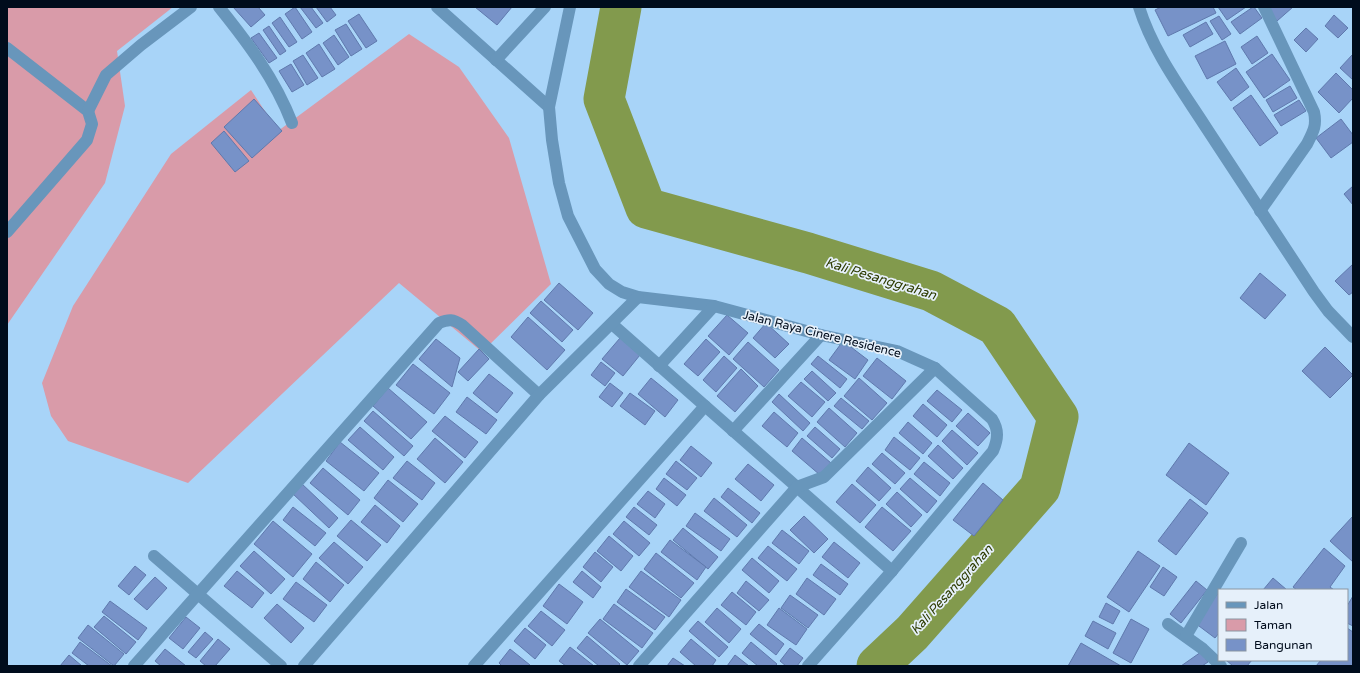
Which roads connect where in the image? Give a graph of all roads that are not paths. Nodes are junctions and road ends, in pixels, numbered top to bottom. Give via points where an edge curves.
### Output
1 (192, 7) edge
2 (219, 7) edge
3 (437, 7) edge
4 (545, 7) edge
5 (570, 7) edge
6 (1139, 7) edge
7 (1264, 7) edge
8 (7, 48) edge
9 (496, 60) junction
10 (548, 107) junction
11 (88, 111) junction
12 (292, 123) dead end
13 (1260, 211) junction
14 (7, 232) edge
15 (638, 297) junction
16 (714, 306) junction
17 (612, 324) junction
18 (821, 335) junction
19 (1353, 337) edge
20 (659, 366) junction
21 (935, 368) junction
22 (539, 396) junction
23 (705, 406) junction
24 (733, 431) junction
25 (797, 487) junction
26 (1241, 543) dead end
27 (154, 556) dead end
28 (892, 570) junction
29 (199, 594) junction
30 (1168, 624) dead end
31 (1186, 636) junction
32 (134, 666) edge
33 (281, 666) edge
34 (304, 666) edge
35 (474, 666) edge
36 (639, 666) edge
37 (808, 666) edge
38 (1221, 666) edge

1 - 11 street via 106,75
2 - 12 street via 260,61 284,103
3 - 9 street
4 - 9 street
5 - 10 street, Jalan Raya Cinere Residence
6 - 13 street via 1144,23 1168,68
7 - 13 street via 1316,121 1307,144
8 - 11 street
9 - 10 street
10 - 15 street, Jalan Raya Cinere Residence via 559,182 568,216 595,269 622,292
11 - 14 street via 92,124 87,140
13 - 19 street via 1328,311
15 - 16 street, Jalan Raya Cinere Residence
15 - 17 street
16 - 18 street, Jalan Raya Cinere Residence
16 - 20 street
17 - 20 street
17 - 22 street
18 - 21 street, Jalan Raya Cinere Residence via 897,351
18 - 24 street
20 - 23 street
21 - 25 street via 824,477
21 - 28 street, Jalan Raya Cinere Residence via 992,419 996,426 997,439 993,451
22 - 29 street via 462,325 448,319 440,323
22 - 34 street
23 - 24 street
23 - 35 street
24 - 25 street
25 - 28 street
25 - 36 street
26 - 31 street
27 - 29 street
28 - 37 street, Jalan Raya Cinere Residence
29 - 32 street
29 - 33 street
30 - 31 street
31 - 38 street

